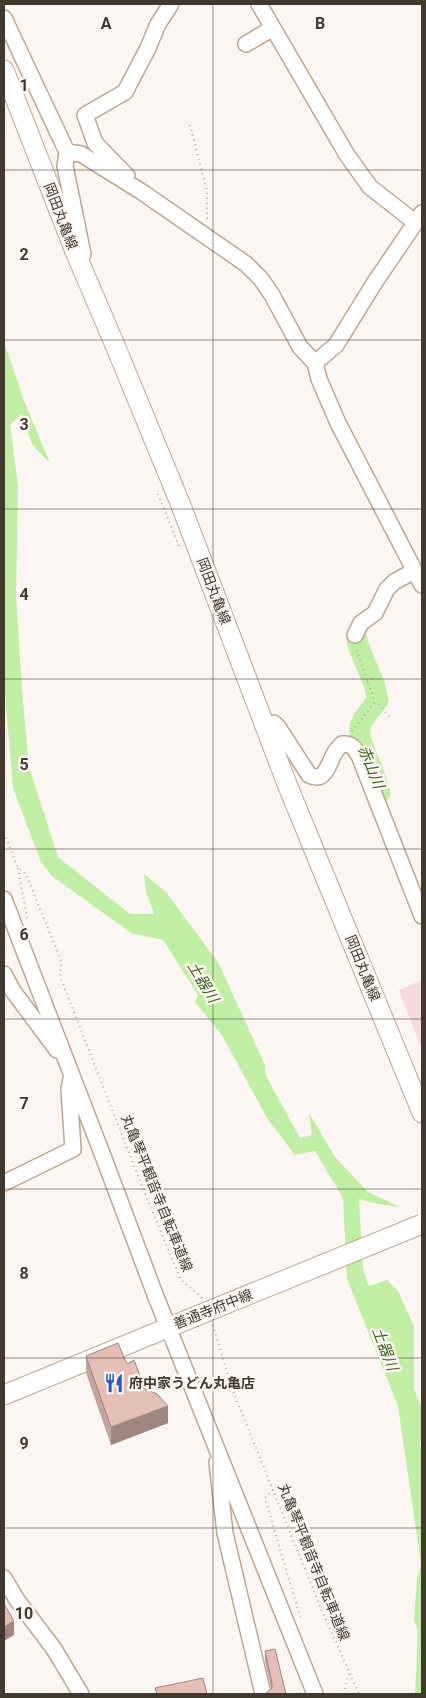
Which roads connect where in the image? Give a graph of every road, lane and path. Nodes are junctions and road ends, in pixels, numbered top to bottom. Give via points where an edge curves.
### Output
1 (171, 4) edge
2 (259, 4) edge
3 (4, 18) edge
4 (273, 28) junction
5 (246, 44) dead end
6 (4, 70) edge
7 (190, 125) dead end
8 (67, 152) junction
9 (142, 192) junction
10 (419, 218) edge
11 (206, 236) junction
12 (89, 284) junction
13 (315, 363) junction
14 (414, 571) junction
15 (422, 585) edge
16 (355, 635) joint
17 (374, 678) dead end
18 (367, 680) junction
19 (374, 703) junction
20 (390, 718) dead end
21 (266, 726) junction
22 (349, 744) junction
23 (4, 833) edge
24 (4, 899) edge
25 (422, 916) edge
26 (4, 974) edge
27 (70, 1070) junction
28 (422, 1113) edge
29 (4, 1183) edge
30 (422, 1224) edge
31 (202, 1299) dead end
32 (212, 1323) dead end
33 (169, 1327) junction
34 (4, 1396) edge
35 (222, 1458) junction
36 (273, 1490) junction
37 (4, 1578) edge
38 (302, 1622) dead end
39 (350, 1674) junction
40 (81, 1694) edge
41 (264, 1694) edge
42 (315, 1694) edge
43 (345, 1694) edge
44 (359, 1694) edge

1 - 9 street via 125,92 85,115 96,143
2 - 4 street
3 - 8 street
4 - 5 street
4 - 10 street via 346,155 370,187
6 - 12 main road, 岡田丸亀線
7 - 11 path via 208,191
8 - 9 street via 81,154
8 - 12 street via 65,166
9 - 11 street
10 - 13 street via 336,345
11 - 13 street via 246,264 261,280 300,347
12 - 21 main road, 岡田丸亀線 via 180,503
13 - 14 street via 338,422
14 - 15 street
14 - 16 street via 387,589 375,613 361,624
16 - 18 path via 354,645
17 - 18 path
18 - 19 path
19 - 20 path via 380,705
19 - 22 path via 354,727
21 - 22 street via 274,723 278,727 315,778 326,772 342,744
21 - 28 main road, 岡田丸亀線
22 - 25 street via 360,758
23 - 31 path, 丸亀琴平観音寺自転車道線 via 18,868 25,873 30,884 62,962 61,979 180,1278
24 - 27 street
26 - 27 street via 12,991
27 - 29 street via 73,1149
27 - 33 street
30 - 33 main road, 善通寺府中線, bridge
32 - 36 path, 丸亀琴平観音寺自転車道線 via 231,1386
33 - 34 main road, 善通寺府中線
33 - 35 street
35 - 41 street via 217,1461 225,1533
35 - 42 street
36 - 38 path via 265,1498
36 - 39 path, 丸亀琴平観音寺自転車道線
37 - 40 street
39 - 43 path
39 - 44 path, 丸亀琴平観音寺自転車道線

